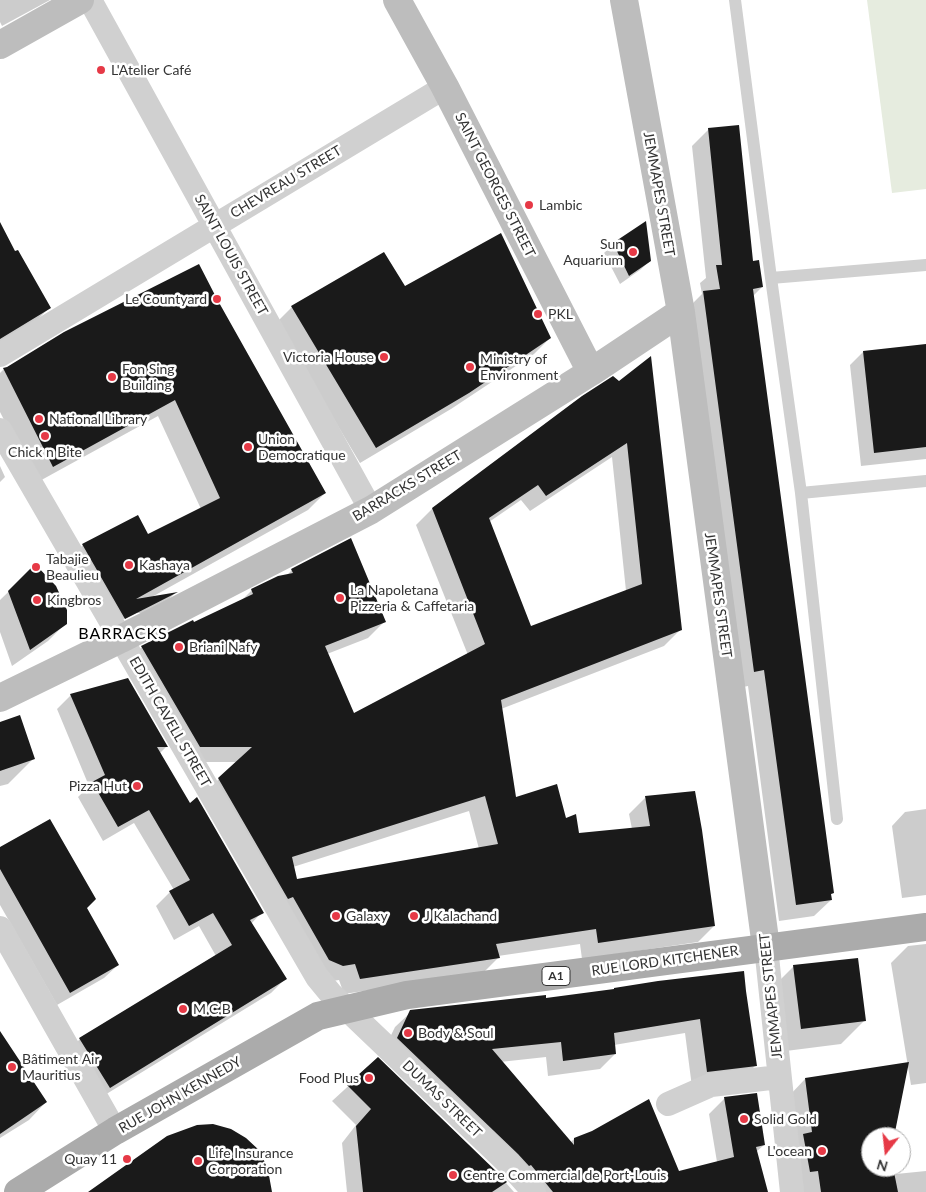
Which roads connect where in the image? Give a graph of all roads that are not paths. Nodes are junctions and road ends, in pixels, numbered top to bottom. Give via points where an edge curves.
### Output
1 (80, 0) edge
2 (90, 0) edge
3 (397, 0) edge
4 (624, 0) edge
5 (736, 0) edge
6 (0, 45) edge
7 (445, 87) junction
8 (214, 225) junction
9 (926, 265) edge
10 (771, 278) junction
11 (680, 312) junction
12 (0, 355) edge
13 (591, 372) junction
14 (0, 430) edge
15 (926, 481) edge
16 (801, 493) junction
17 (371, 510) junction
18 (122, 639) junction
19 (0, 698) edge
20 (837, 819) dead end
21 (926, 927) edge
22 (0, 928) edge
23 (766, 948) junction
24 (347, 1009) junction
25 (780, 1077) junction
26 (668, 1104) dead end
27 (115, 1131) junction
28 (18, 1192) edge
29 (534, 1192) edge
30 (792, 1192) edge

1 - 6 street
2 - 8 street, SAINT LOUIS STREET
3 - 7 street, SAINT GEORGES STREET
4 - 11 street, JEMMAPES STREET
5 - 10 lane
7 - 8 street, CHEVREAU STREET
7 - 13 street, SAINT GEORGES STREET
8 - 12 street, CHEVREAU STREET
8 - 17 street, SAINT LOUIS STREET
9 - 10 lane
10 - 16 lane
11 - 13 street, BARRACKS STREET
11 - 23 street, JEMMAPES STREET
13 - 17 street, BARRACKS STREET
14 - 18 street, EDITH CAVELL STREET
15 - 16 lane
16 - 20 lane
17 - 18 street, BARRACKS STREET
18 - 19 street, BARRACKS STREET
18 - 24 street, EDITH CAVELL STREET via 317,977
21 - 23 main road, RUE LORD KITCHENER / A1
22 - 27 street
23 - 24 main road, RUE LORD KITCHENER / A1 via 407,996
23 - 25 street, JEMMAPES STREET
24 - 27 main road, RUE JOHN KENNEDY / A1 via 318,1016
24 - 29 street, DUMAS STREET via 502,1157
25 - 26 street via 711,1085
25 - 30 street, JEMMAPES STREET
27 - 28 main road, RUE JOHN KENNEDY / A1

